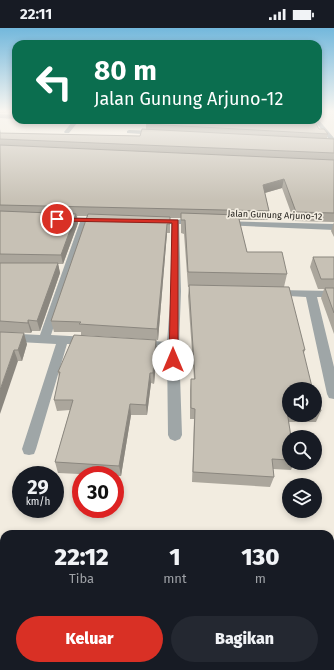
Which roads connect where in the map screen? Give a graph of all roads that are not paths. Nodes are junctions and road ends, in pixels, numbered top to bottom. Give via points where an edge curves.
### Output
1 (327, 143) edge
2 (334, 143) edge
3 (54, 219) edge
4 (85, 220) junction
5 (108, 220) edge
6 (145, 221) edge
7 (175, 222) junction
8 (334, 227) edge
9 (263, 293) edge
10 (311, 294) junction
11 (334, 294) edge
12 (0, 337) edge
13 (44, 339) junction
14 (63, 339) junction
15 (102, 342) edge
16 (126, 343) edge
17 (173, 346) junction
18 (334, 394) edge
19 (175, 435) dead end
20 (29, 449) dead end

1 - 2 street
3 - 4 street
4 - 5 street
4 - 13 street via 64,269
6 - 7 street, Jalan Gunung Arjuno-12
7 - 8 street, Jalan Gunung Arjuno-12
7 - 17 street via 180,291
9 - 10 street
10 - 11 street
10 - 18 street
12 - 13 street
13 - 14 street
14 - 15 street
14 - 20 street
16 - 17 street
17 - 19 street

